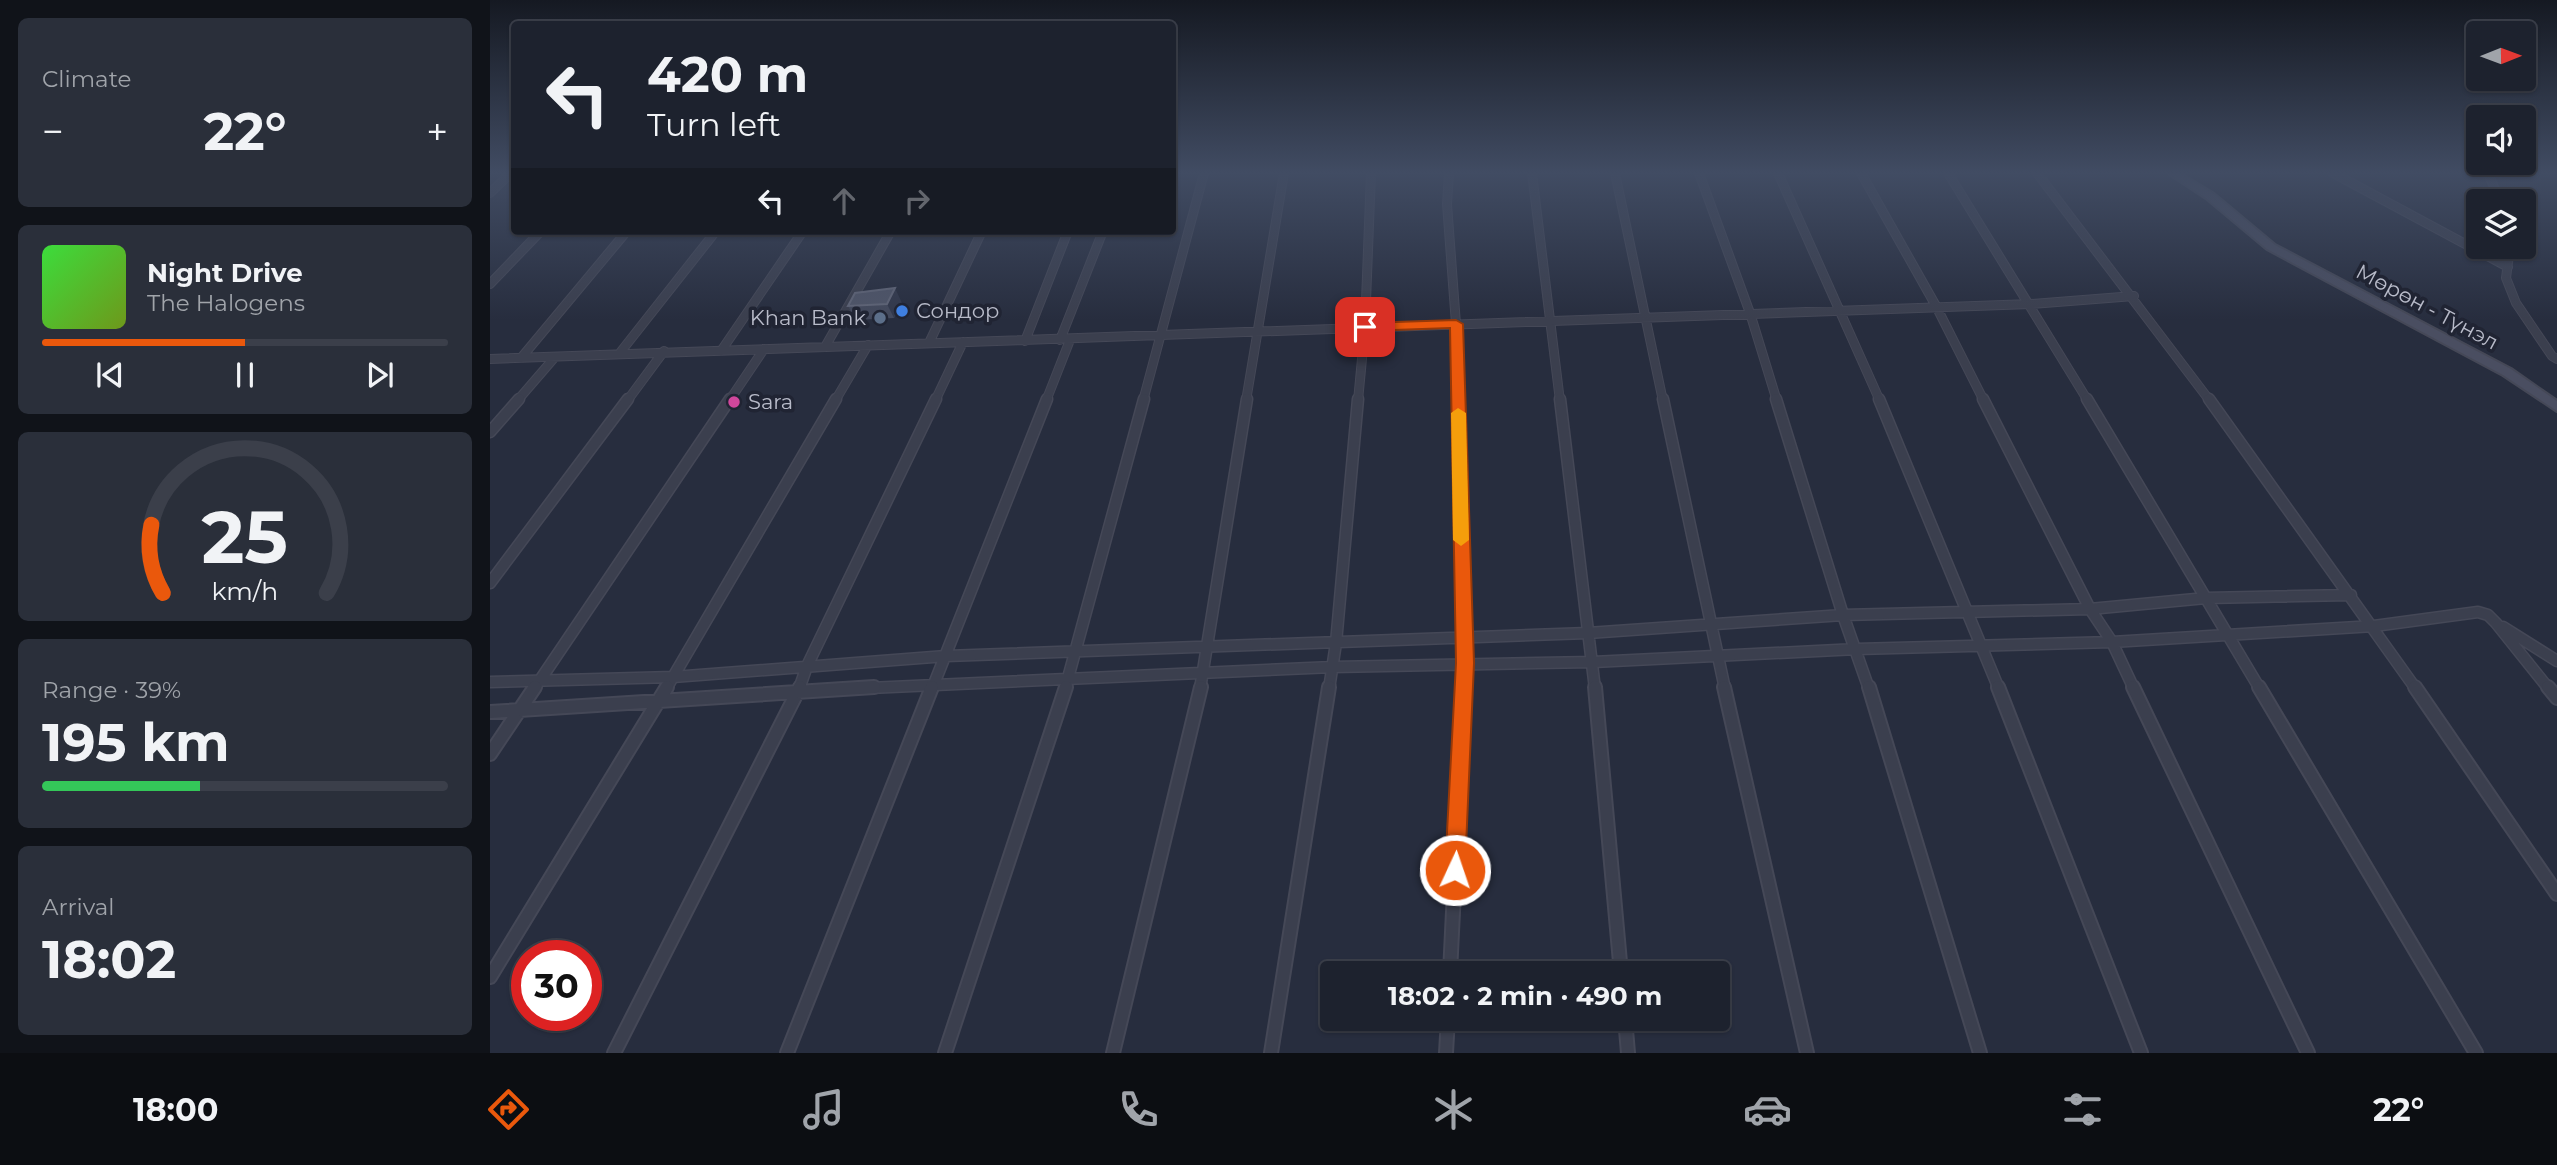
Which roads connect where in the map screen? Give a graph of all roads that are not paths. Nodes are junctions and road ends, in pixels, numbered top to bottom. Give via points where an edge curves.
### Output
1 (1191, 222) edge
2 (1276, 222) edge
3 (1368, 222) edge
4 (1448, 222) edge
5 (1538, 222) edge
6 (1625, 222) edge
7 (1717, 222) edge
8 (1801, 222) edge
9 (1889, 222) edge
10 (1979, 222) edge
11 (2076, 222) edge
12 (2241, 222) edge
13 (2424, 222) edge
14 (537, 235) edge
15 (624, 235) edge
16 (713, 235) edge
17 (800, 235) edge
18 (889, 235) edge
19 (980, 235) edge
20 (1066, 235) edge
21 (1102, 235) edge
22 (2509, 259) edge
23 (2508, 267) junction
24 (490, 284) edge
25 (2134, 296) junction
26 (2031, 304) junction
27 (1936, 306) junction
28 (1842, 310) junction
29 (1750, 313) junction
30 (1645, 317) junction
31 (1549, 320) junction
32 (1456, 324) junction
33 (1365, 327) junction
34 (1257, 331) junction
35 (1159, 335) junction
36 (1065, 340) junction
37 (1025, 341) junction
38 (963, 342) junction
39 (929, 343) junction
40 (868, 345) junction
41 (825, 347) junction
42 (764, 349) junction
43 (664, 351) junction
44 (722, 351) junction
45 (619, 354) junction
46 (555, 357) junction
47 (521, 358) junction
48 (490, 359) edge
49 (2557, 359) edge
50 (2557, 407) edge
51 (490, 432) edge
52 (490, 583) edge
53 (2351, 595) junction
54 (2206, 598) junction
55 (2090, 609) junction
56 (1969, 612) junction
57 (1843, 615) junction
58 (1710, 623) junction
59 (2496, 623) junction
60 (2374, 626) junction
61 (1588, 633) junction
62 (2227, 634) junction
63 (1464, 637) junction
64 (2112, 642) junction
65 (1336, 643) junction
66 (1983, 645) junction
67 (1206, 646) junction
68 (1857, 649) junction
69 (1077, 650) junction
70 (946, 656) junction
71 (1718, 658) junction
72 (2557, 661) edge
73 (1593, 662) junction
74 (1465, 663) junction
75 (807, 666) junction
76 (1333, 667) junction
77 (1204, 674) junction
78 (673, 677) junction
79 (1069, 678) junction
80 (539, 680) junction
81 (490, 682) edge
82 (936, 683) junction
83 (798, 693) junction
84 (2557, 698) edge
85 (658, 701) junction
86 (490, 712) edge
87 (519, 712) junction
88 (490, 754) edge
89 (2557, 894) edge
90 (1451, 961) edge
91 (1620, 961) edge
92 (490, 977) edge
93 (1447, 1031) edge
94 (1626, 1031) edge
95 (614, 1053) edge
96 (787, 1053) edge
97 (945, 1053) edge
98 (1113, 1053) edge
99 (1271, 1053) edge
100 (1446, 1053) edge
101 (1628, 1053) edge
102 (1807, 1053) edge
103 (1980, 1053) edge
104 (2141, 1053) edge
105 (2308, 1053) edge
106 (2476, 1053) edge

1 - 35 street
2 - 34 street
3 - 33 street
4 - 32 street
5 - 31 street
6 - 30 street
7 - 29 street
8 - 28 street
9 - 27 street
10 - 26 street
11 - 25 street
12 - 50 street, Мөрөн - Түнэл via 2271,247 2507,372
13 - 23 street
14 - 24 street
15 - 47 street
16 - 45 street
17 - 44 street
18 - 41 street
19 - 39 street
20 - 37 street
21 - 36 street
22 - 23 street
23 - 49 street via 2516,303
25 - 26 street
25 - 53 street
26 - 27 street
26 - 54 street
27 - 28 street
27 - 55 street
28 - 29 street
28 - 56 street
29 - 30 street
29 - 57 street
30 - 31 street
30 - 58 street
31 - 32 street
31 - 61 street
32 - 33 street
32 - 63 street
33 - 34 street
33 - 65 street
34 - 35 street
34 - 67 street
35 - 36 street
35 - 69 street
36 - 37 street
36 - 70 street
37 - 38 street
38 - 39 street
38 - 75 street
39 - 40 street
40 - 41 street
40 - 78 street
41 - 42 street
42 - 44 street
42 - 80 street
43 - 44 street
43 - 45 street
43 - 52 street
45 - 46 street
46 - 47 street
46 - 51 street
47 - 48 street
53 - 54 street
53 - 60 street
54 - 55 street
54 - 62 street
55 - 56 street
55 - 64 street
56 - 57 street
56 - 66 street
57 - 58 street
57 - 68 street
58 - 61 street
58 - 71 street
59 - 60 street via 2478,612
59 - 72 street
59 - 84 street
60 - 62 street
60 - 89 street
61 - 63 street
61 - 73 street
62 - 64 street
62 - 106 street
63 - 65 street
63 - 74 street
64 - 66 street
64 - 105 street
65 - 67 street
65 - 76 street
66 - 68 street
66 - 104 street
67 - 69 street
67 - 77 street
68 - 71 street
68 - 103 street
69 - 70 street
69 - 79 street
70 - 75 street
70 - 82 street
71 - 73 street
71 - 102 street
73 - 74 street
73 - 91 street
74 - 76 street
74 - 90 street
75 - 78 street
75 - 83 street
76 - 77 street
76 - 99 street
77 - 79 street
77 - 98 street
78 - 80 street
78 - 85 street
79 - 82 street
79 - 97 street
80 - 81 street
80 - 87 street
82 - 83 street
82 - 96 street
83 - 85 street
83 - 95 street
85 - 87 street
85 - 92 street
86 - 87 street
87 - 88 street
93 - 100 street
94 - 101 street

